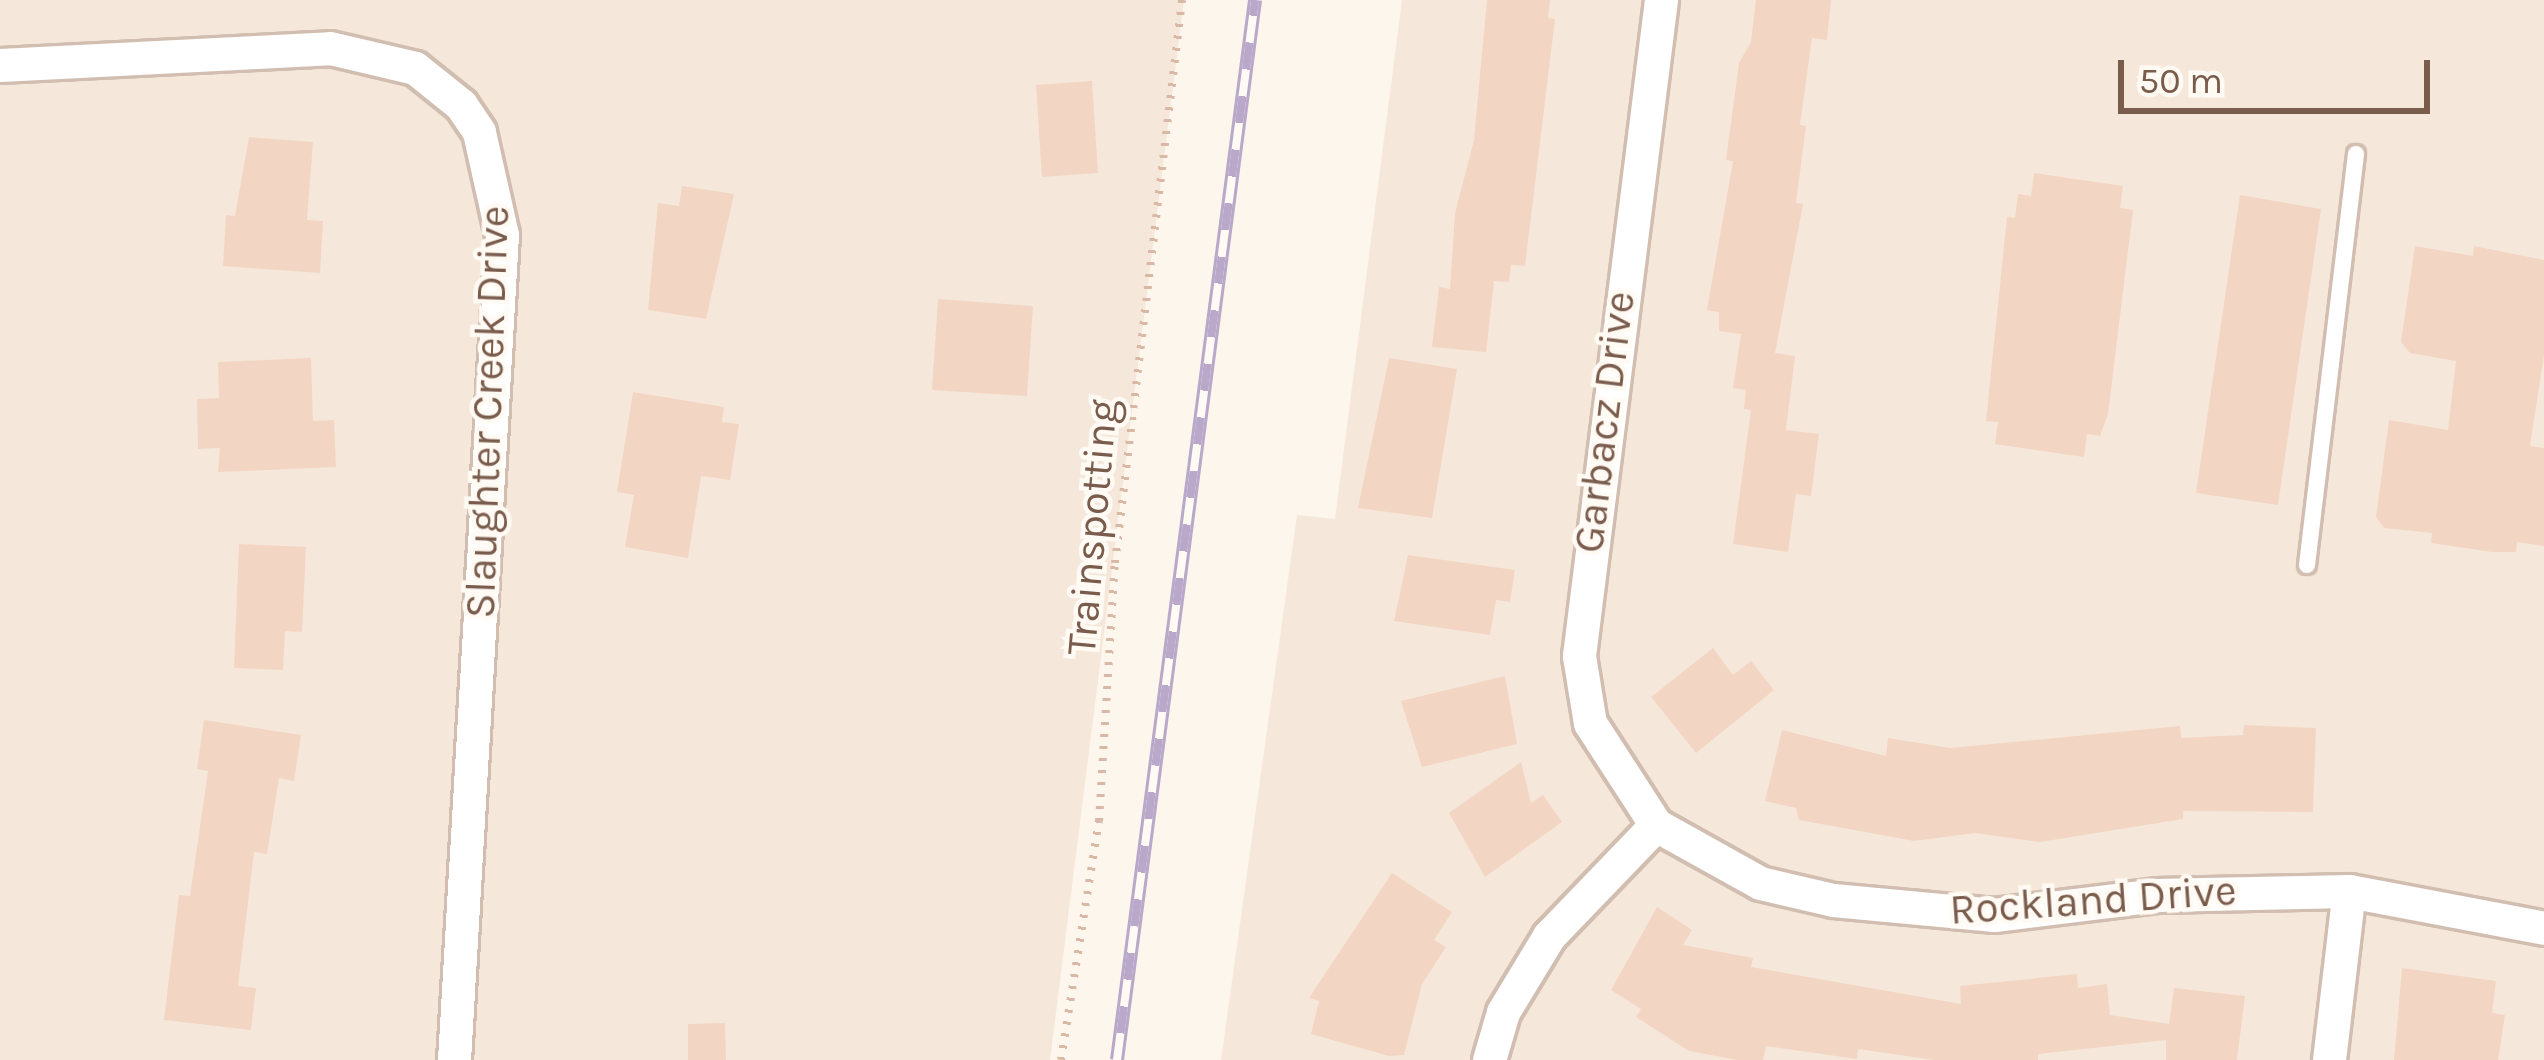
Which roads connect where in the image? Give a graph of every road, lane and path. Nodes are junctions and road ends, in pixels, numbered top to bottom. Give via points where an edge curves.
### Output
1 (1182, 0) edge
2 (1661, 0) edge
3 (0, 64) edge
4 (2356, 154) dead end
5 (2307, 566) dead end
6 (1656, 824) junction
7 (2349, 891) junction
8 (2544, 928) edge
9 (454, 1060) edge
10 (1061, 1060) edge
11 (1489, 1060) edge
12 (2329, 1060) edge

1 - 10 path, Trainspotting via 1115,563 1099,821
2 - 6 street, Garbacz Drive via 1579,656 1590,722
3 - 9 street, Slaughter Creek Drive via 330,48 415,68 461,105 479,132 502,235
4 - 5 lane
6 - 7 street, Rockland Drive via 1760,883 1948,913 2048,911 2194,892
6 - 11 street via 1550,936 1503,1012
7 - 8 street, Rockland Drive
7 - 12 street

